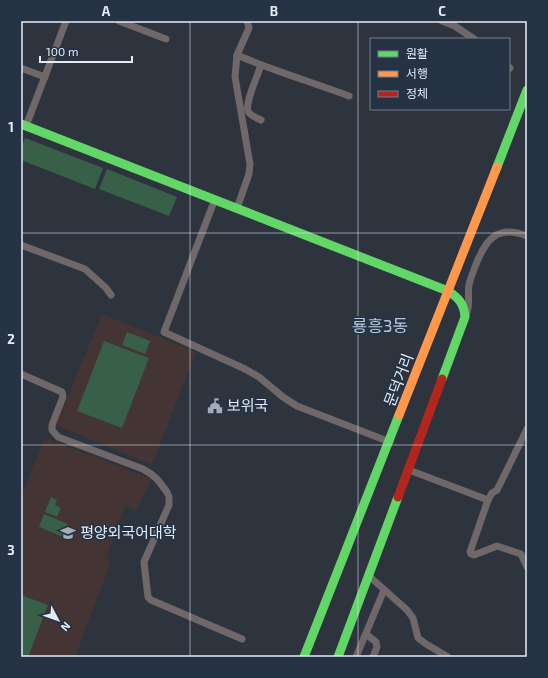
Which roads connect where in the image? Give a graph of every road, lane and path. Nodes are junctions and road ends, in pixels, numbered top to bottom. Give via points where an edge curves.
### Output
1 (66, 21) edge
2 (119, 21) edge
3 (247, 21) edge
4 (442, 21) edge
5 (473, 38) edge
6 (166, 39) dead end
7 (237, 55) junction
8 (261, 65) junction
9 (21, 68) edge
10 (44, 78) junction
11 (527, 90) edge
12 (350, 96) dead end
13 (261, 120) dead end
14 (23, 125) edge
15 (215, 199) junction
16 (237, 208) junction
17 (527, 236) edge
18 (21, 245) edge
19 (448, 291) junction
20 (111, 295) dead end
21 (465, 317) junction
22 (21, 374) edge
23 (527, 429) edge
24 (390, 442) junction
25 (409, 470) junction
26 (488, 500) junction
27 (527, 567) edge
28 (369, 576) junction
29 (384, 590) junction
30 (366, 634) junction
31 (242, 639) dead end
32 (304, 657) edge
33 (338, 657) edge
34 (356, 657) edge
35 (373, 657) edge
36 (448, 657) edge

1 - 10 street
2 - 6 street
3 - 7 street via 249,28
4 - 5 street
7 - 8 street
7 - 16 street via 235,77 250,164
8 - 12 street
8 - 13 street via 248,103 251,115
9 - 10 street
10 - 14 street
11 - 19 street, 문덕거리
14 - 15 street
15 - 16 street
15 - 24 street via 164,332 245,369 297,406
16 - 19 street
17 - 21 street via 514,231 499,233 485,244 469,285 469,306
18 - 20 street via 85,270
19 - 21 street via 458,297 463,304
19 - 24 street, 문덕거리
21 - 25 street
22 - 31 street via 62,392 63,397 52,425 52,430 58,437 143,469 157,479 167,492 169,505 144,562 148,597
23 - 26 street via 497,490 492,492
24 - 32 street, 문덕거리
25 - 26 street
25 - 28 street
26 - 27 street via 471,554 500,546 521,554
28 - 29 street
28 - 33 street
29 - 30 street
29 - 36 street via 413,618 418,638
30 - 34 street
30 - 35 street via 376,642

